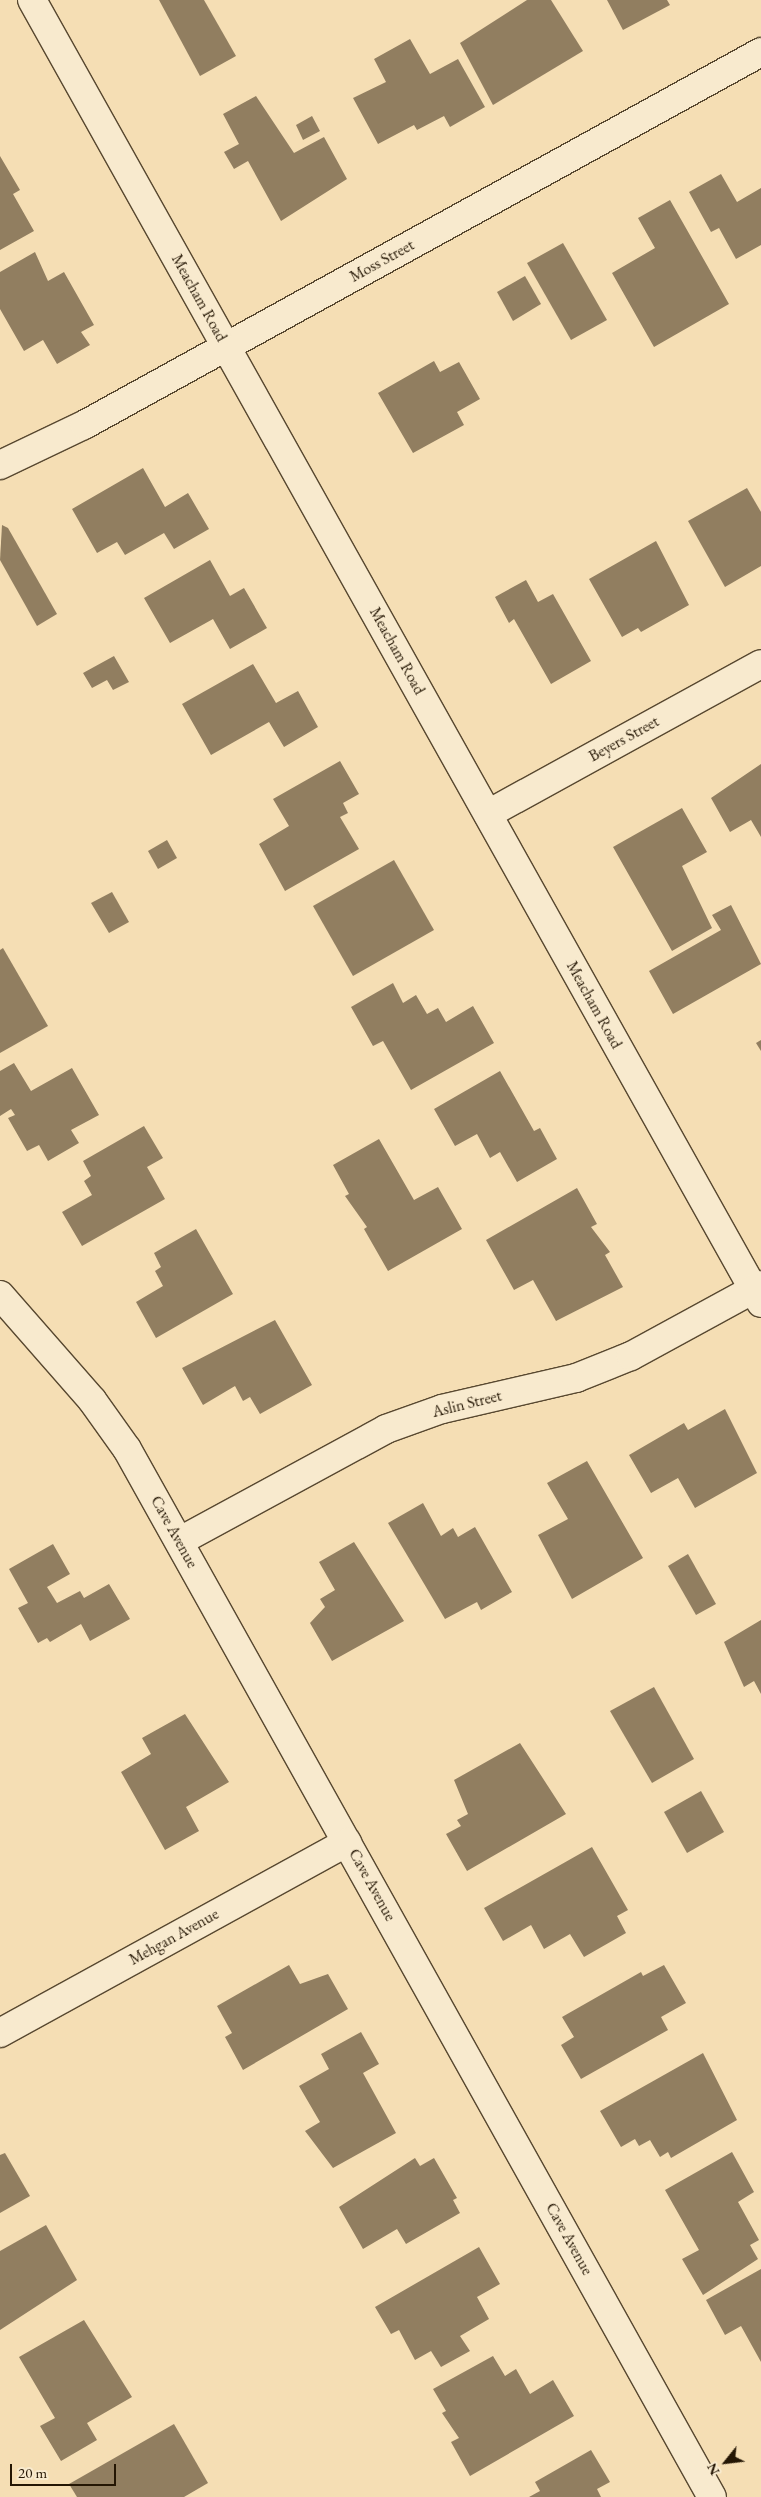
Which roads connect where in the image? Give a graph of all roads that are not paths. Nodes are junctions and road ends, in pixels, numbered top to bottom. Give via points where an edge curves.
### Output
1 (32, 0) edge
2 (761, 52) edge
3 (226, 346) junction
4 (0, 465) edge
5 (761, 664) edge
6 (488, 814) junction
7 (758, 1292) edge
8 (0, 1295) edge
9 (180, 1541) junction
10 (347, 1842) junction
11 (0, 2033) edge
12 (712, 2497) edge

1 - 3 street, Meacham Road
2 - 3 street, Moss Street
3 - 4 street, Moss Street
3 - 6 street, Meacham Road
5 - 6 street, Beyers Street
6 - 7 street, Meacham Road
7 - 9 street, Aslin Street via 631,1356 576,1378 442,1409 386,1429
8 - 9 street, Cave Avenue via 98,1408 127,1449
9 - 10 street, Cave Avenue
10 - 11 street, Mehgan Avenue
10 - 12 street, Cave Avenue

